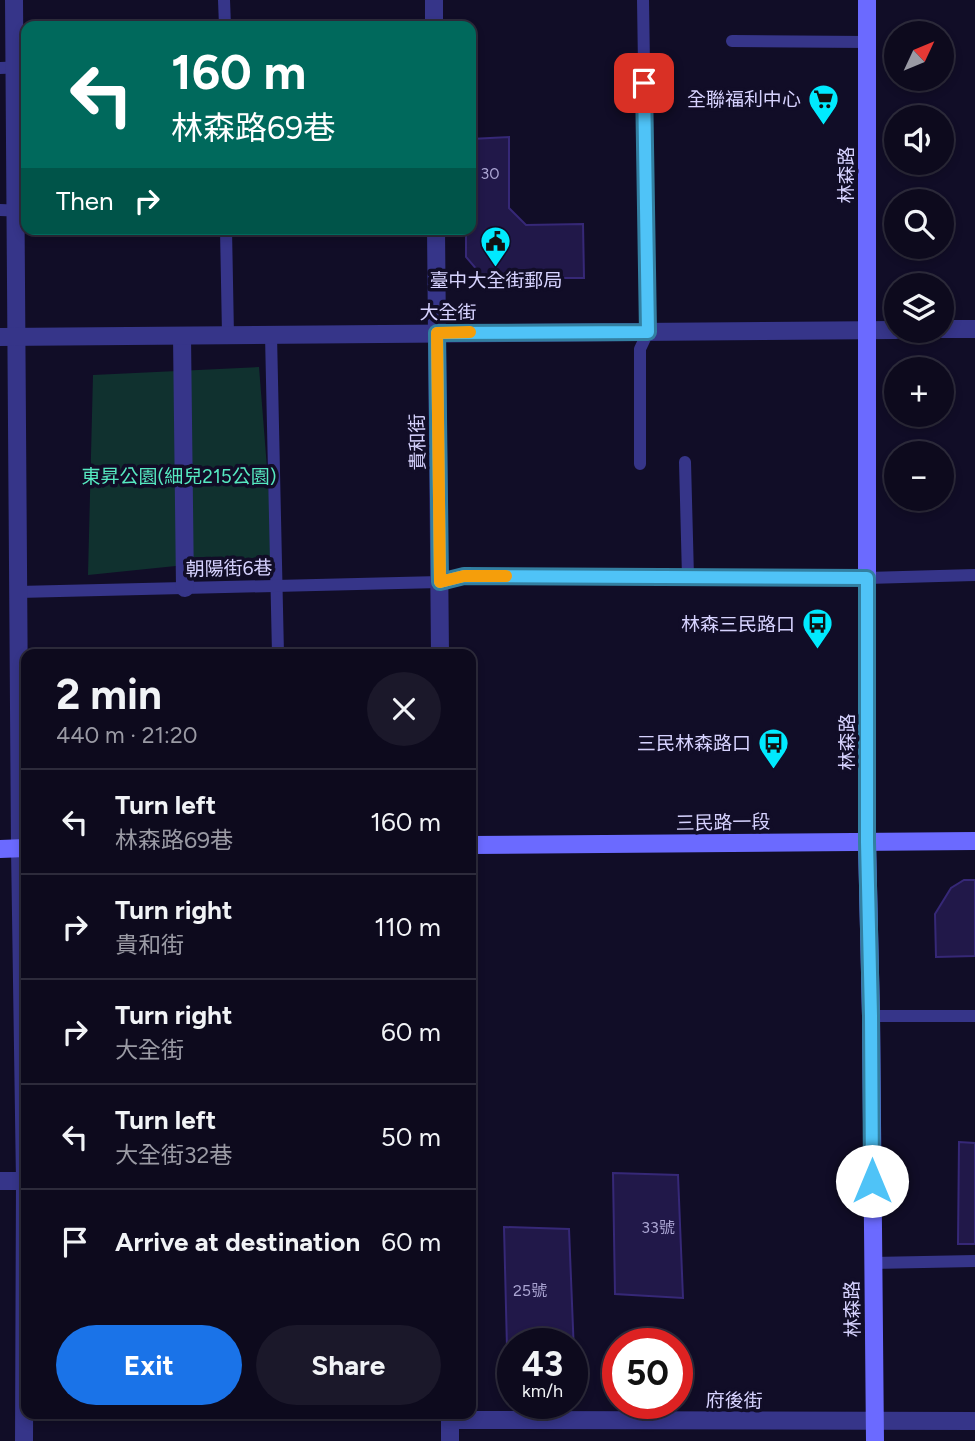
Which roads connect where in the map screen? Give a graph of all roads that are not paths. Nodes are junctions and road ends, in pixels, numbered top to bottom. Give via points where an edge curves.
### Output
1 (14, 0) edge
2 (225, 0) edge
3 (434, 0) edge
4 (643, 0) edge
5 (867, 0) edge
6 (225, 21) edge
7 (434, 21) edge
8 (732, 41) dead end
9 (867, 43) junction
10 (14, 67) edge
11 (14, 211) edge
12 (226, 235) edge
13 (436, 235) edge
14 (975, 329) edge
15 (867, 330) junction
16 (884, 330) edge
17 (954, 330) edge
18 (648, 332) junction
19 (437, 333) junction
20 (228, 335) junction
21 (271, 335) junction
22 (183, 336) junction
23 (8, 337) edge
24 (685, 462) dead end
25 (640, 464) dead end
26 (975, 575) edge
27 (688, 577) junction
28 (867, 578) junction
29 (440, 582) junction
30 (276, 587) junction
31 (185, 588) junction
32 (18, 592) junction
33 (278, 649) edge
34 (440, 649) edge
35 (21, 746) edge
36 (867, 842) junction
37 (975, 842) edge
38 (476, 845) edge
39 (21, 848) edge
40 (0, 849) edge
41 (871, 1016) junction
42 (975, 1016) edge
43 (0, 1181) edge
44 (21, 1181) edge
45 (975, 1261) edge
46 (872, 1263) junction
47 (476, 1417) edge
48 (24, 1419) edge
49 (450, 1419) edge
50 (874, 1421) junction
51 (975, 1421) edge
52 (24, 1441) edge
53 (450, 1441) edge
54 (875, 1441) edge

1 - 10 street
2 - 6 lane
3 - 7 street
4 - 18 lane
5 - 9 main road, 林森路
8 - 9 lane
9 - 15 main road, 林森路
10 - 11 street
11 - 23 street
12 - 20 lane
13 - 19 street, 貴和街
14 - 17 street
15 - 16 street, 大全街
15 - 18 street, 大全街
15 - 28 main road, 林森路
18 - 19 street, 大全街
18 - 25 lane via 640,349
19 - 21 street, 大全街
19 - 29 street, 貴和街
20 - 21 street, 大全街
20 - 22 street, 大全街
21 - 30 lane
22 - 23 street, 大全街
22 - 31 street
23 - 32 street
24 - 27 lane
26 - 28 lane, 朝陽街6巷
27 - 28 lane, 朝陽街6巷
27 - 29 lane, 朝陽街6巷 via 464,576
28 - 36 main road, 林森路
29 - 30 lane, 朝陽街6巷
29 - 34 street, 貴和街
30 - 31 lane, 朝陽街6巷
30 - 33 lane
31 - 32 lane, 朝陽街6巷
32 - 35 street
36 - 37 main road, 三民路一段
36 - 38 main road, 三民路一段
36 - 41 main road, 林森路
39 - 40 main road
41 - 42 lane
41 - 46 main road, 林森路
43 - 44 street
45 - 46 lane
46 - 50 main road, 林森路
47 - 50 street, 府後街
48 - 52 street
49 - 53 street
50 - 51 street, 府後街
50 - 54 main road, 林森路

